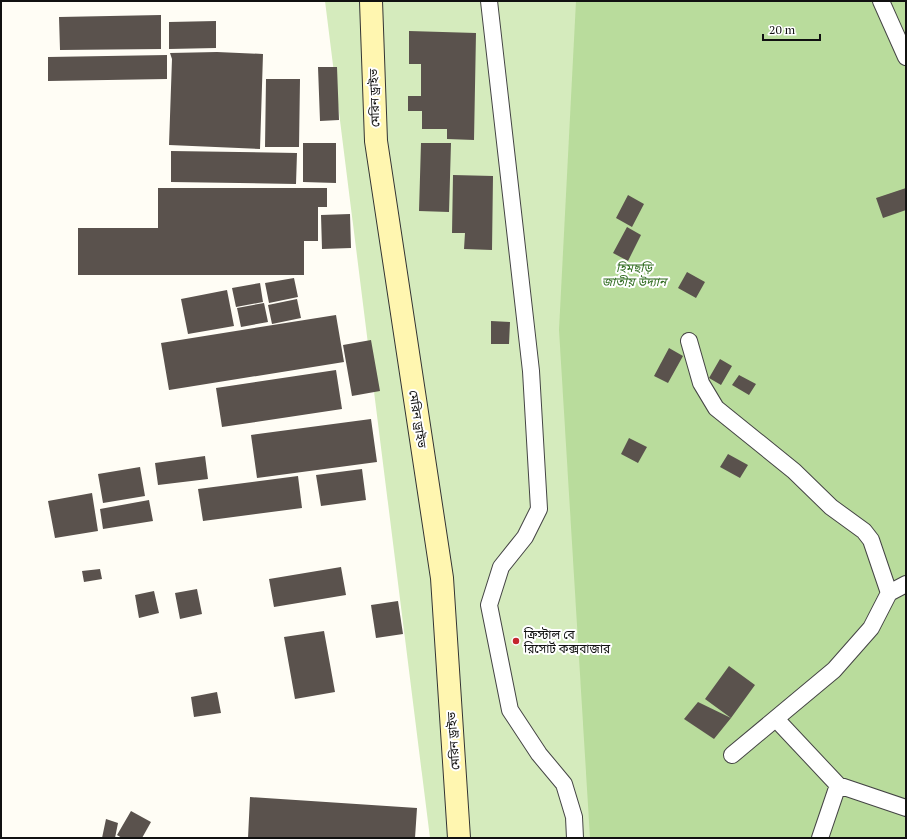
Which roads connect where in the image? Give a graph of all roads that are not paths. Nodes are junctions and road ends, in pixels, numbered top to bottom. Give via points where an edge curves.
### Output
1 (372, 1) edge
2 (489, 1) edge
3 (881, 1) edge
4 (906, 58) edge
5 (689, 341) dead end
6 (906, 584) edge
7 (890, 593) junction
8 (776, 719) junction
9 (732, 755) dead end
10 (838, 784) junction
11 (906, 808) edge
12 (459, 838) edge
13 (575, 838) edge
14 (820, 838) edge

1 - 12 main road, মেরিন ড্রাইভ via 376,142 442,578
2 - 13 street via 532,371 539,509 525,537 501,567 489,605 510,710 539,754 564,784 574,817
3 - 4 street
5 - 7 street via 701,383 716,408 794,471 831,507 864,531 872,540
6 - 7 street
7 - 8 street via 871,628 839,665
8 - 9 street
8 - 10 street
10 - 11 street
10 - 14 street

